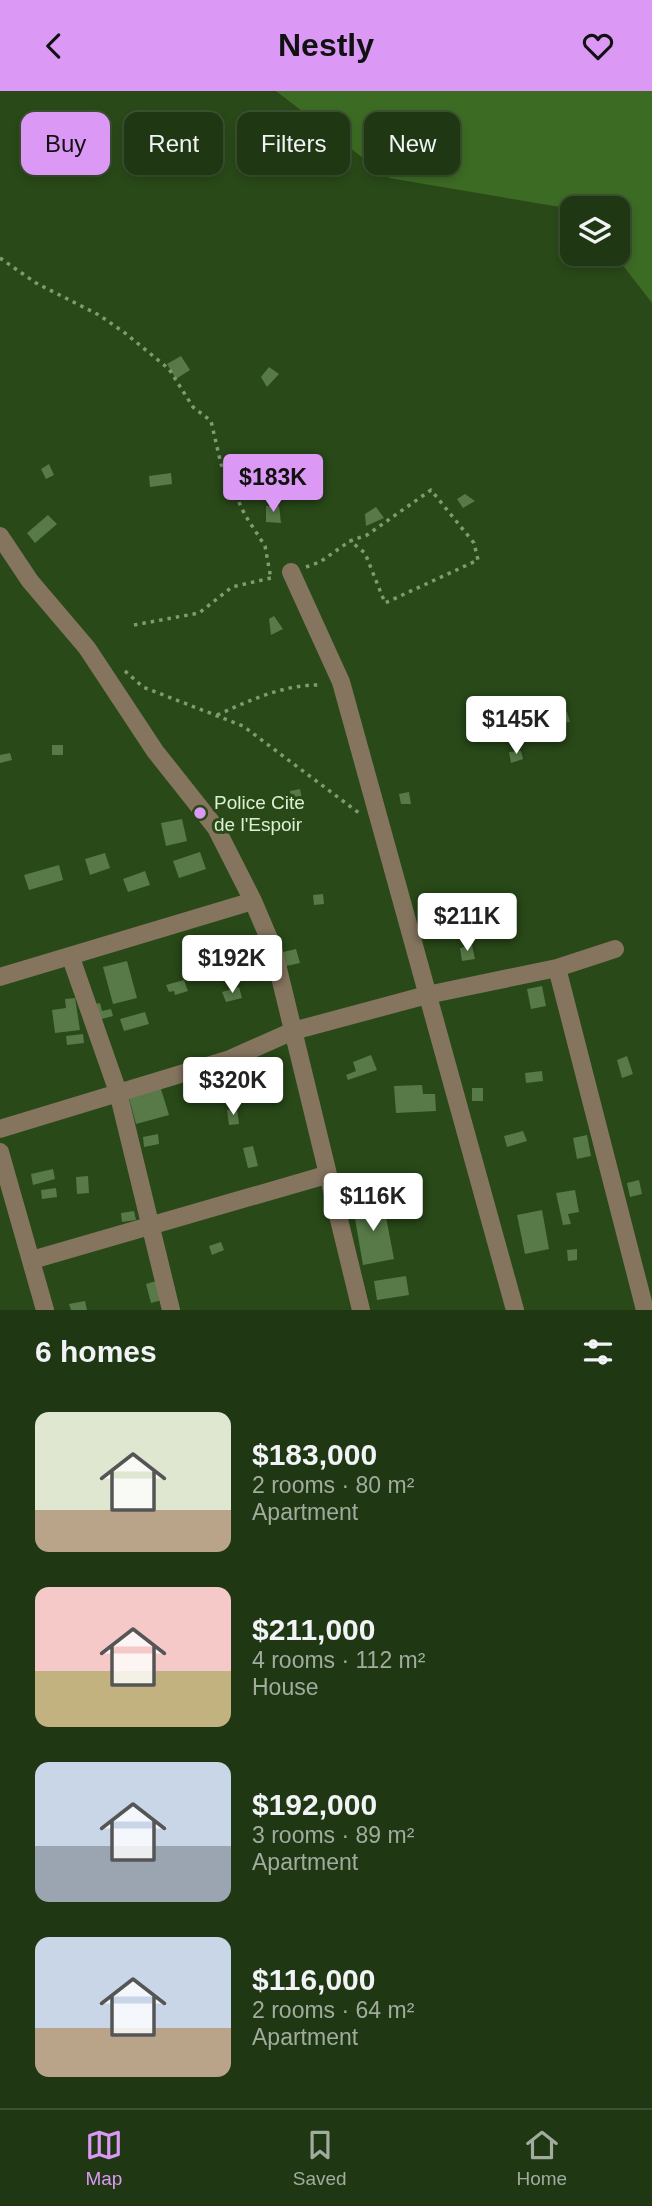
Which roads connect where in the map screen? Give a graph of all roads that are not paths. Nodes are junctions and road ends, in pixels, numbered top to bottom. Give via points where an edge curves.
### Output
1 (0, 536) edge
2 (291, 572) road end
3 (253, 901) junction
4 (615, 949) dead end
5 (71, 958) junction
6 (557, 968) junction
7 (0, 977) edge
8 (427, 995) junction
9 (293, 1031) junction
10 (118, 1092) junction
11 (0, 1129) edge
12 (0, 1152) edge
13 (326, 1175) junction
14 (149, 1226) junction
15 (32, 1260) junction
16 (45, 1310) edge
17 (171, 1310) edge
18 (361, 1310) edge
19 (515, 1310) edge
20 (645, 1310) edge

1 - 3 street via 216,828
2 - 8 street via 341,682
3 - 5 street
3 - 9 street via 273,947
4 - 6 street
5 - 7 street
5 - 10 street
6 - 8 street
6 - 20 street
8 - 9 street
8 - 19 street
9 - 10 street via 230,1059
9 - 13 street
10 - 11 street
10 - 14 street
12 - 15 street
13 - 14 street
13 - 18 street
14 - 15 street
14 - 17 street
15 - 16 street

